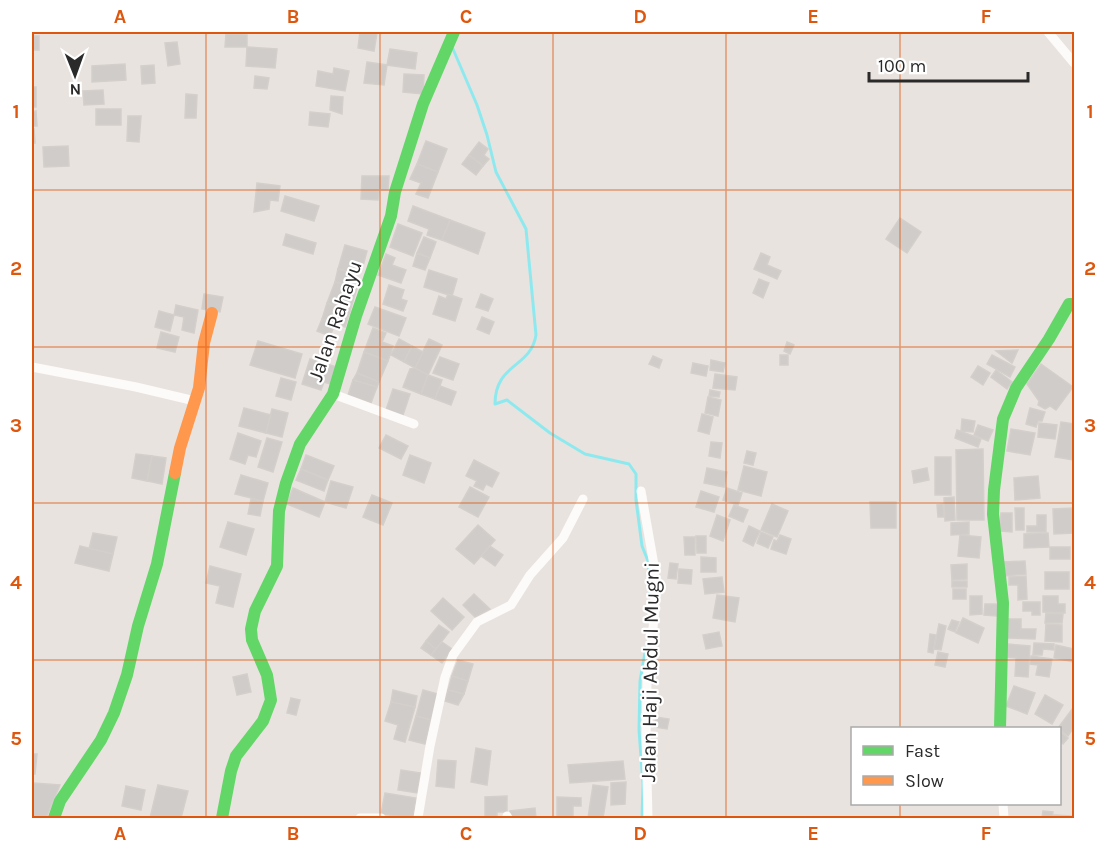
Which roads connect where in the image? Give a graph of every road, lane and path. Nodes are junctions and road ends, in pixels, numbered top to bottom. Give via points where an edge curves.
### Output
1 (1048, 32) edge
2 (452, 40) edge
3 (1074, 63) edge
4 (1073, 301) edge
5 (212, 313) dead end
6 (32, 367) edge
7 (333, 394) junction
8 (195, 401) junction
9 (414, 424) dead end
10 (641, 491) dead end
11 (583, 499) dead end
12 (1000, 727) edge
13 (54, 819) edge
14 (222, 819) edge
15 (360, 819) edge
16 (381, 819) edge
17 (418, 819) edge
18 (648, 819) edge

1 - 3 street
2 - 7 street, Jalan Rahayu via 423,104
4 - 12 street via 1016,388 1003,419 993,514 1003,624
5 - 8 street
6 - 8 street
7 - 9 street
7 - 14 street, Jalan Rahayu via 300,444 282,497 277,567 255,611 251,629 271,700 263,721 236,756
8 - 13 street via 180,448 157,564 127,675 114,713 60,801
10 - 18 street, Jalan Haji Abdul Mugni via 654,565 655,610 647,681
11 - 17 street via 564,538 511,605 477,622 453,655 430,746
15 - 16 street

